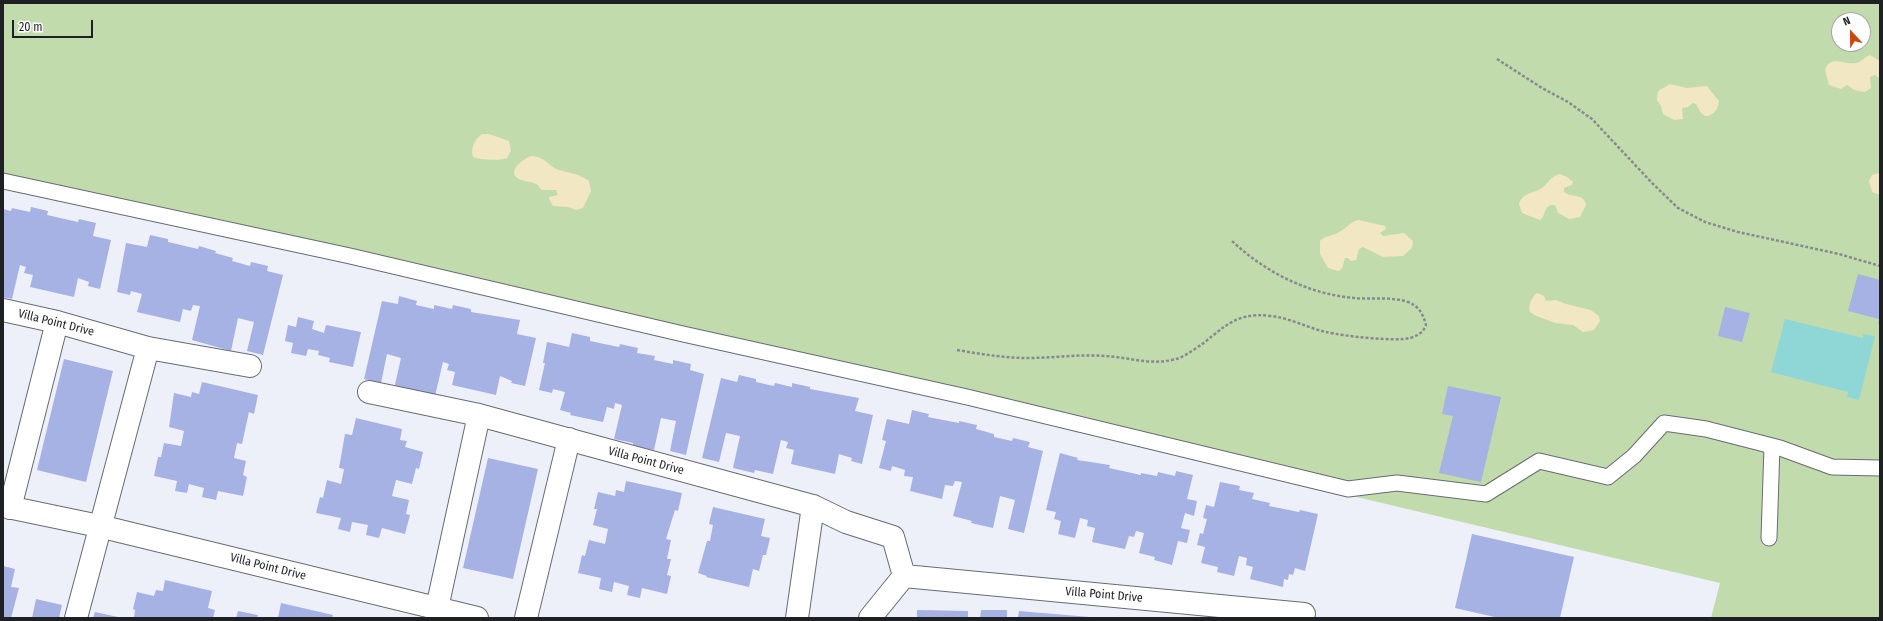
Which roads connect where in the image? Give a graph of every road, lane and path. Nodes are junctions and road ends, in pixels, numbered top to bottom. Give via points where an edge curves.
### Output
1 (1497, 59) dead end
2 (3, 180) edge
3 (1232, 241) dead end
4 (1880, 266) edge
5 (3, 310) edge
6 (57, 322) junction
7 (148, 348) junction
8 (956, 350) dead end
9 (250, 366) dead end
10 (370, 392) dead end
11 (479, 415) junction
12 (569, 439) junction
13 (1772, 446) junction
14 (1880, 468) edge
15 (813, 506) junction
16 (7, 507) edge
17 (99, 526) junction
18 (1769, 538) dead end
19 (904, 576) junction
20 (437, 608) junction
21 (1304, 614) dead end
22 (76, 618) edge
23 (477, 618) edge
24 (526, 618) edge
25 (797, 618) edge
26 (870, 618) edge

1 - 4 path via 1592,119 1678,208 1705,222 1738,232 1839,254
2 - 13 lane via 350,256 967,397 1348,489 1397,483 1486,494 1539,461 1608,477 1634,456 1664,423 1706,429
3 - 8 path via 1257,262 1309,289 1340,297 1389,298 1408,302 1421,311 1426,325 1423,331 1410,338 1394,339 1326,332 1273,316 1254,314 1232,321 1176,359 1154,362 1103,355 1028,358
5 - 6 street, Villa Point Drive
6 - 7 street, Villa Point Drive
6 - 16 street
7 - 9 street, Villa Point Drive
7 - 17 street
10 - 11 street, Villa Point Drive
11 - 12 street, Villa Point Drive
11 - 20 street
12 - 15 street, Villa Point Drive
12 - 24 street
13 - 14 lane via 1832,467
13 - 18 lane
15 - 19 street, Villa Point Drive via 846,522 893,538
15 - 25 street
16 - 17 street, Villa Point Drive
17 - 20 street, Villa Point Drive
17 - 22 street
19 - 21 street, Villa Point Drive
19 - 26 street
20 - 23 street, Villa Point Drive

